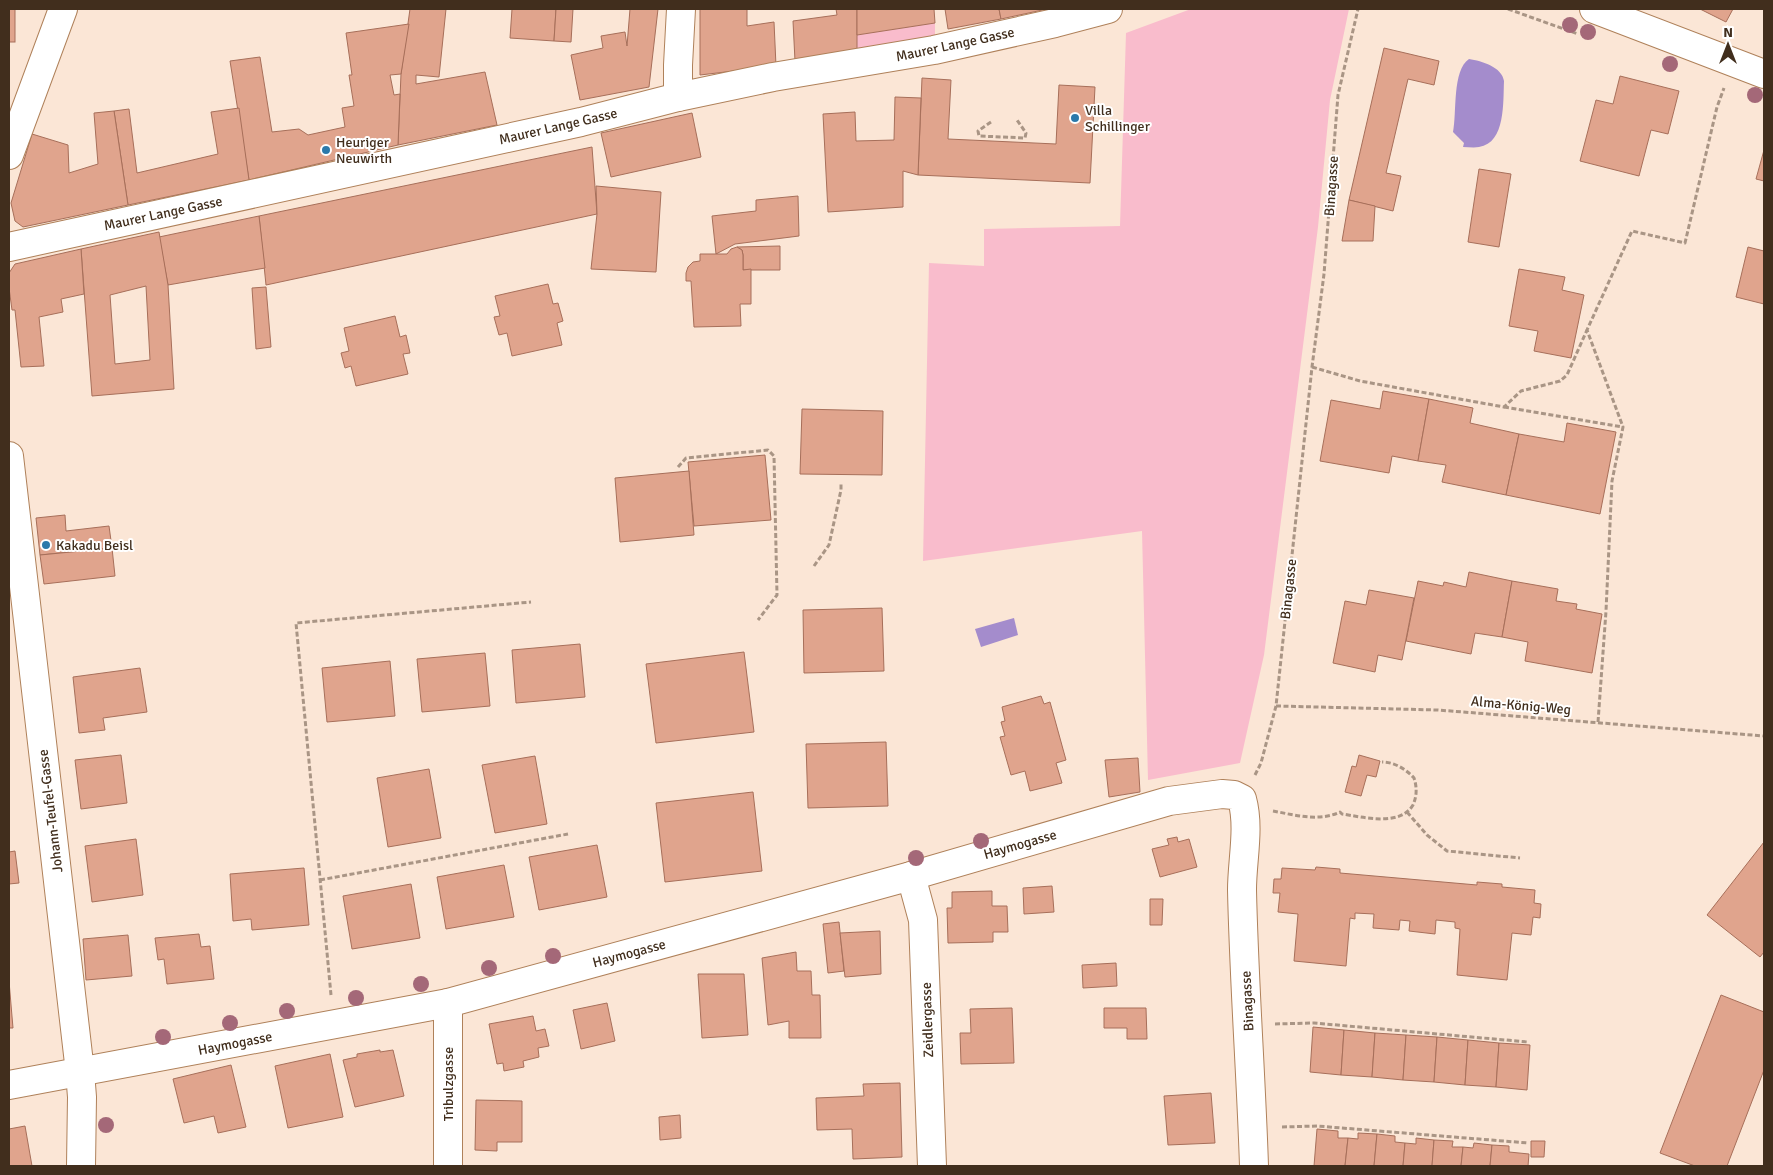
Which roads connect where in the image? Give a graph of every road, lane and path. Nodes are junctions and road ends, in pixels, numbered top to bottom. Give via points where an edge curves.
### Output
1 (63, 9) edge
2 (681, 9) edge
3 (1108, 9) edge
4 (1358, 9) edge
5 (1594, 9) edge
6 (1764, 74) edge
7 (1725, 86) dead end
8 (678, 97) junction
9 (1017, 120) dead end
10 (991, 122) dead end
11 (1002, 137) junction
12 (1002, 142) dead end
13 (9, 154) edge
14 (9, 247) edge
15 (1587, 330) junction
16 (1312, 367) junction
17 (1504, 407) junction
18 (1623, 427) junction
19 (9, 456) edge
20 (678, 467) dead end
21 (841, 482) dead end
22 (814, 566) dead end
23 (531, 602) dead end
24 (758, 620) dead end
25 (1276, 706) junction
26 (1598, 722) junction
27 (1764, 736) edge
28 (1382, 762) dead end
29 (1243, 804) junction
30 (1407, 812) junction
31 (568, 834) dead end
32 (1520, 858) dead end
33 (911, 876) junction
34 (320, 880) junction
35 (448, 1003) junction
36 (334, 1024) junction
37 (1248, 1025) junction
38 (1528, 1042) dead end
39 (80, 1072) junction
40 (9, 1085) edge
41 (1253, 1128) junction
42 (1528, 1143) dead end
43 (81, 1166) edge
44 (448, 1166) edge
45 (932, 1166) edge
46 (1254, 1166) edge

1 - 13 street
2 - 8 street
3 - 8 street, Maurer Lange Gasse via 934,50 773,77
4 - 16 path, Binagasse via 1338,95 1324,274
5 - 6 street
7 - 15 path via 1717,107 1685,244 1632,231
8 - 14 street, Maurer Lange Gasse via 581,122
9 - 11 path via 1026,137
10 - 11 path via 978,134
11 - 12 path
15 - 17 path via 1560,381 1521,391
15 - 18 path
16 - 17 path via 1360,381
16 - 25 path, Binagasse
17 - 18 path
18 - 26 path via 1612,481
19 - 39 street, Johann-Teufel-Gasse
20 - 24 path via 686,458 768,450 774,456 777,595
21 - 22 path via 829,545
23 - 34 path via 296,623
25 - 26 path, Alma-König-Weg via 1438,710
25 - 29 path, Binagasse via 1261,763
26 - 27 path, Alma-König-Weg
28 - 30 path via 1402,768 1414,778 1417,791
29 - 30 path via 1311,817 1340,812 1380,819
29 - 33 street, Haymogasse via 1234,795 1222,794 1169,801
29 - 37 street, Binagasse via 1246,821 1242,888
30 - 32 path via 1427,835 1447,851
31 - 34 path
33 - 35 street, Haymogasse
33 - 45 street, Zeidlergasse via 923,920
34 - 36 path
35 - 36 street, Haymogasse
35 - 44 street, Tribulzgasse
36 - 39 street, Haymogasse
37 - 38 path via 1314,1023
37 - 41 street, Binagasse
39 - 40 street, Haymogasse
39 - 43 street, Johann-Teufel-Gasse
41 - 42 path via 1317,1126
41 - 46 street, Binagasse

